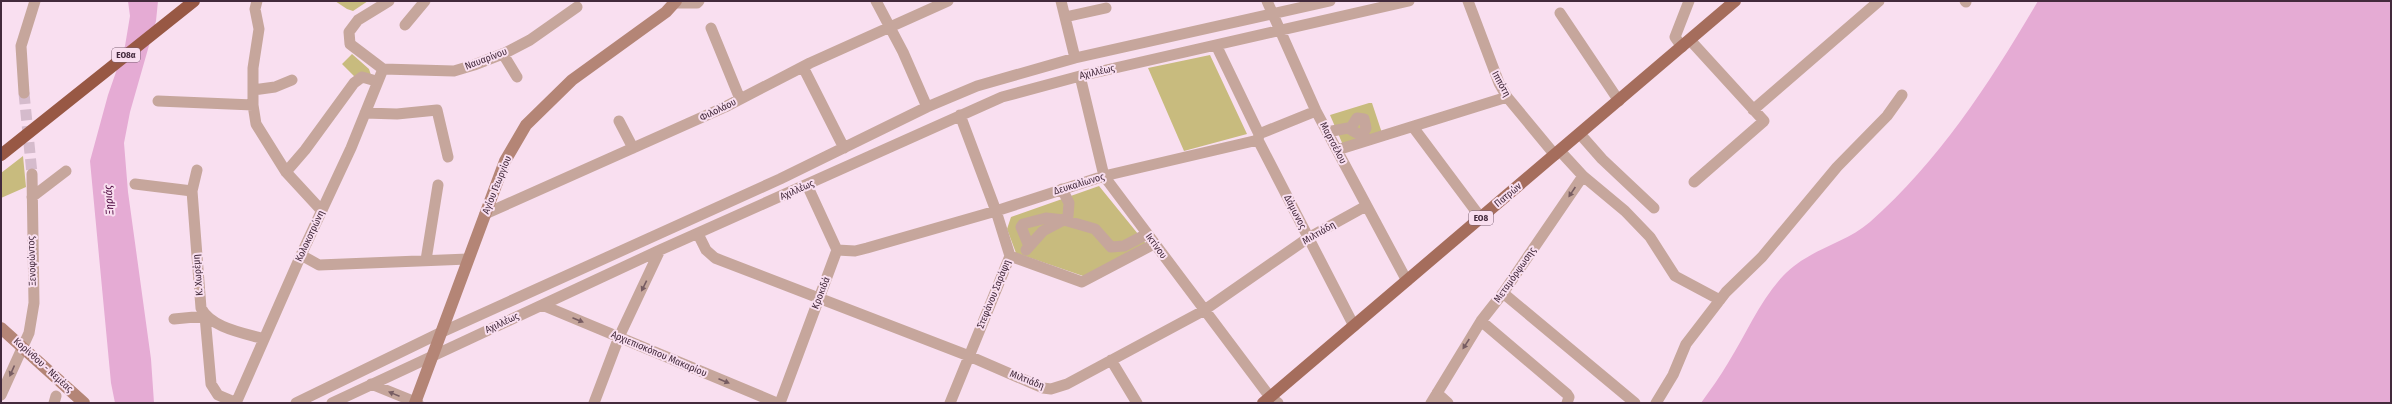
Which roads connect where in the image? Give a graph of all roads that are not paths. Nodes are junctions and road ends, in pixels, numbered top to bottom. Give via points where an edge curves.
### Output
1 (35, 1) edge
2 (194, 1) edge
3 (389, 1) edge
4 (425, 1) edge
5 (699, 1) edge
6 (876, 1) edge
7 (948, 1) edge
8 (1060, 1) edge
9 (1267, 1) edge
10 (1330, 1) edge
11 (1410, 1) edge
12 (1468, 1) edge
13 (1689, 1) edge
14 (1735, 1) edge
15 (1879, 1) edge
16 (675, 2) edge
17 (254, 4) edge
18 (933, 4) edge
19 (577, 7) dead end
20 (1106, 8) edge
21 (1560, 13) dead end
22 (1273, 14) junction
23 (1065, 17) junction
24 (405, 25) dead end
25 (889, 26) junction
26 (711, 28) dead end
27 (1280, 32) junction
28 (1689, 41) junction
29 (1216, 45) junction
30 (503, 54) junction
31 (1075, 58) junction
32 (803, 67) junction
33 (383, 70) junction
34 (1080, 76) junction
35 (517, 77) dead end
36 (292, 80) dead end
37 (376, 81) junction
38 (253, 90) junction
39 (24, 93) tunnel mouth
40 (1902, 95) dead end
41 (1507, 97) junction
42 (740, 99) junction
43 (158, 101) dead end
44 (1619, 101) junction
45 (253, 105) junction
46 (927, 107) junction
47 (1753, 110) junction
48 (1316, 111) junction
49 (365, 113) junction
50 (960, 115) junction
51 (619, 121) dead end
52 (1413, 127) junction
53 (1350, 129) dead end
54 (1327, 132) junction
55 (1580, 134) junction
56 (1259, 137) junction
57 (633, 148) junction
58 (844, 148) junction
59 (1337, 150) junction
60 (1558, 153) junction
61 (1, 155) edge
62 (448, 157) dead end
63 (197, 170) dead end
64 (66, 171) dead end
65 (286, 172) junction
66 (32, 174) tunnel mouth
67 (1104, 176) junction
68 (1583, 176) junction
69 (1694, 182) dead end
70 (135, 184) dead end
71 (438, 185) dead end
72 (807, 185) junction
73 (1062, 189) junction
74 (192, 191) junction
75 (32, 197) junction
76 (1366, 206) junction
77 (1654, 208) dead end
78 (322, 211) junction
79 (996, 211) junction
80 (485, 214) junction
81 (1481, 218) junction
82 (1064, 220) junction
83 (698, 234) junction
84 (1147, 234) junction
85 (1308, 238) junction
86 (1154, 244) junction
87 (1029, 246) junction
88 (660, 250) junction
89 (837, 250) junction
90 (301, 255) junction
91 (1010, 256) junction
92 (468, 259) junction
93 (1022, 259) junction
94 (426, 260) junction
95 (1407, 281) junction
96 (1504, 293) junction
97 (819, 298) junction
98 (1720, 300) junction
99 (542, 305) junction
100 (1203, 310) junction
101 (205, 316) junction
102 (174, 319) dead end
103 (1481, 322) junction
104 (1354, 326) junction
105 (1, 328) edge
106 (440, 336) junction
107 (619, 337) junction
108 (264, 339) junction
109 (22, 346) junction
110 (432, 355) junction
111 (969, 356) junction
112 (1111, 360) junction
113 (371, 384) junction
114 (1437, 393) junction
115 (1, 395) edge
116 (1270, 401) edge
117 (84, 403) edge
118 (237, 403) edge
119 (296, 403) edge
120 (332, 403) edge
121 (416, 403) edge
122 (594, 403) edge
123 (777, 403) edge
124 (780, 403) edge
125 (950, 403) edge
126 (1137, 403) edge
127 (1431, 403) edge
128 (1448, 403) edge
129 (1567, 403) edge
130 (1635, 403) edge
131 (1656, 403) edge

1 - 39 street via 20,46
2 - 61 highway, ΕΟ8α
3 - 33 street via 358,20 349,32 350,44
4 - 24 street
5 - 16 street
6 - 25 street
7 - 18 street, Φιλολάου
8 - 23 street
9 - 22 street, Μαρτσέλου
10 - 22 street, Αχιλλέως
11 - 27 street, Αχιλλέως
12 - 41 street, Ιππότη via 1491,64
13 - 28 street via 1675,37
14 - 28 main road, Πατρών / ΕΟ8
15 - 47 street
16 - 80 street, Αγίου Γεωργίου via 666,12 572,80 526,126 505,161
17 - 38 street via 259,29 253,68
18 - 25 street, Φιλολάου
19 - 30 street, Ναυαρίνου via 545,30
20 - 23 street
21 - 44 street
22 - 27 street, Μαρτσέλου
22 - 31 street, Αχιλλέως
23 - 31 street
25 - 32 street, Φιλολάου
25 - 46 street
26 - 42 street
27 - 29 street, Αχιλλέως
27 - 48 street, Μαρτσέλου
28 - 44 main road, Πατρών / ΕΟ8
28 - 47 street
29 - 34 street, Αχιλλέως
29 - 56 street, Δάμωνος
30 - 33 street, Ναυαρίνου via 454,71
30 - 35 street
31 - 46 street, Αχιλλέως via 976,86
32 - 42 street, Φιλολάου
32 - 58 street
33 - 37 street, Κολοκοτρώνη
34 - 50 street, Αχιλλέως via 1002,96
34 - 67 street, Ικτίνου
36 - 38 street via 275,87
37 - 49 street, Κολοκοτρώνη
37 - 65 street via 362,77 354,83
38 - 45 street
40 - 98 street via 1887,116 1837,167 1762,257
41 - 52 street
41 - 60 street, Ιππότη
42 - 57 street, Φιλολάου
43 - 45 street
44 - 55 main road, Πατρών / ΕΟ8
45 - 65 street via 256,124
46 - 58 street, Αχιλλέως
47 - 69 street via 1764,121
48 - 54 street, Μαρτσέλου
48 - 56 street, Δευκαλίωνος
49 - 62 street via 397,114 437,110
49 - 78 street, Κολοκοτρώνη
50 - 72 street, Αχιλλέως
50 - 79 street, Στεφάνου Σαράφη
51 - 57 street
52 - 59 street
52 - 81 street
53 - 54 street
54 - 59 street, Μαρτσέλου
55 - 60 main road, Πατρών / ΕΟ8
55 - 77 street via 1602,159
56 - 67 street, Δευκαλίωνος
56 - 85 street, Δάμωνος
57 - 80 street, Φιλολάου
58 - 106 street, Αχιλλέως
59 - 76 street, Μαρτσέλου
60 - 68 street
60 - 81 main road, Πατρών / ΕΟ8
63 - 74 street, Κ. Χωρέμη
64 - 75 street
65 - 78 street
66 - 75 street, Ξενοφώντος
67 - 73 street, Δευκαλίωνος
67 - 84 street, Ικτίνου
68 -> 96 street, Μεταμόρφωσης
68 - 98 street via 1625,211 1650,237 1675,276 1683,283
70 - 74 street
71 - 94 street
72 - 83 street, Αχιλλέως
72 - 89 street
73 - 79 street, Δευκαλίωνος
73 - 82 street via 1070,210
74 - 101 street, Κ. Χωρέμη via 197,278 201,308
75 - 109 street, Ξενοφώντος via 34,303 29,333
76 - 85 street, Μιλτιάδη
76 - 95 street, Μαρτσέλου
78 - 90 street, Κολοκοτρώνη
79 - 89 street, Δευκαλίωνος via 855,251
79 - 91 street, Στεφάνου Σαράφη
80 - 92 street, Αγίου Γεωργίου
81 - 95 main road, Πατρών / ΕΟ8
82 - 84 street via 1095,230 1111,247 1124,246
82 - 87 street via 1047,227
82 - 87 street via 1046,218 1023,224 1021,227
83 - 88 street, Αχιλλέως
83 - 97 street, Μιλτιάδη via 706,250 715,258
84 - 86 street, Ικτίνου
85 - 100 street, Μιλτιάδη
85 - 104 street, Δάμωνος
86 - 93 street via 1082,282
86 - 100 street, Ικτίνου
87 - 93 street
88 - 99 street, Αχιλλέως
88 -> 107 street
89 - 97 street, Κροκιδά
90 - 94 street via 319,265
90 - 108 street, Κολοκοτρώνη
91 - 93 street
91 - 111 street, Στεφάνου Σαράφη
92 - 94 street
92 - 106 street, Αγίου Γεωργίου
95 - 104 main road, Πατρών / ΕΟ8
96 - 103 street, Μεταμόρφωσης
96 - 130 street
97 - 111 street, Μιλτιάδη
97 - 124 street, Κροκιδά
98 - 131 street via 1686,344 1673,375
99 -> 107 street, Αρχιεπισκόπου Μακαρίου
99 - 110 street, Αχιλλέως
100 - 112 street, Μιλτιάδη
100 - 116 street, Ικτίνου
101 - 102 street
101 - 108 street via 214,322
101 - 118 street, Κ. Χωρέμη via 212,384 218,395
103 -> 114 street, Μεταμόρφωσης
103 - 129 street via 1567,394
104 - 116 main road, Πατρών / ΕΟ8
105 - 109 street, Κορίνθου - Νεμέας
106 - 110 street, Αγίου Γεωργίου
106 - 119 street, Αχιλλέως
107 - 122 street
107 -> 123 street, Αρχιεπισκόπου Μακαρίου
108 - 118 street, Κολοκοτρώνη
109 -> 115 street, Ξενοφώντος
109 - 117 street, Κορίνθου - Νεμέας
110 - 113 street, Αχιλλέως
110 - 121 street, Αγίου Γεωργίου
111 - 112 street, Μιλτιάδη via 1034,385 1051,389 1060,387
111 - 125 street, Στεφάνου Σαράφη
112 - 126 street
113 - 120 street, Αχιλλέως
121 -> 113 street
114 - 127 street, Μεταμόρφωσης
114 - 128 street

